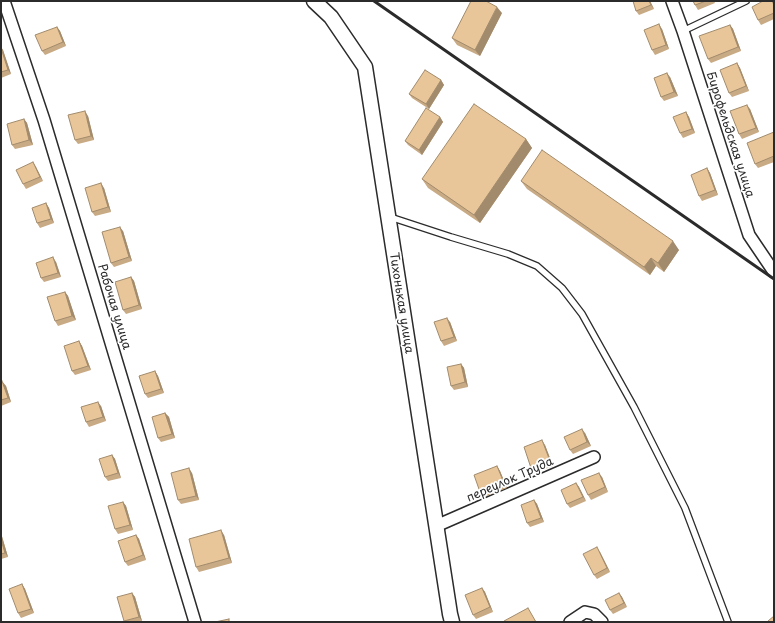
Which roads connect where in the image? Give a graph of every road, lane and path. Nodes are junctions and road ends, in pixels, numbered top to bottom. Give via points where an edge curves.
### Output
1 (4, 1) edge
2 (314, 1) edge
3 (672, 1) edge
4 (746, 1) edge
5 (683, 31) junction
6 (388, 216) junction
7 (774, 272) edge
8 (594, 457) dead end
9 (436, 526) junction
10 (195, 622) edge
11 (452, 622) edge
12 (570, 622) edge
13 (602, 622) edge
14 (728, 622) edge

1 - 10 street, Рабочая улица via 44,120
2 - 6 street, Тихонькая улица via 331,16 365,68
3 - 5 street, Бирофельдская улица
4 - 5 lane
5 - 7 street, Бирофельдская улица via 750,236
6 - 9 street, Тихонькая улица
6 - 14 lane via 508,254 537,266 562,288 582,314 634,407 685,508
8 - 9 street, переулок Труда
9 - 11 street, Тихонькая улица
12 - 13 street via 585,612 594,614

